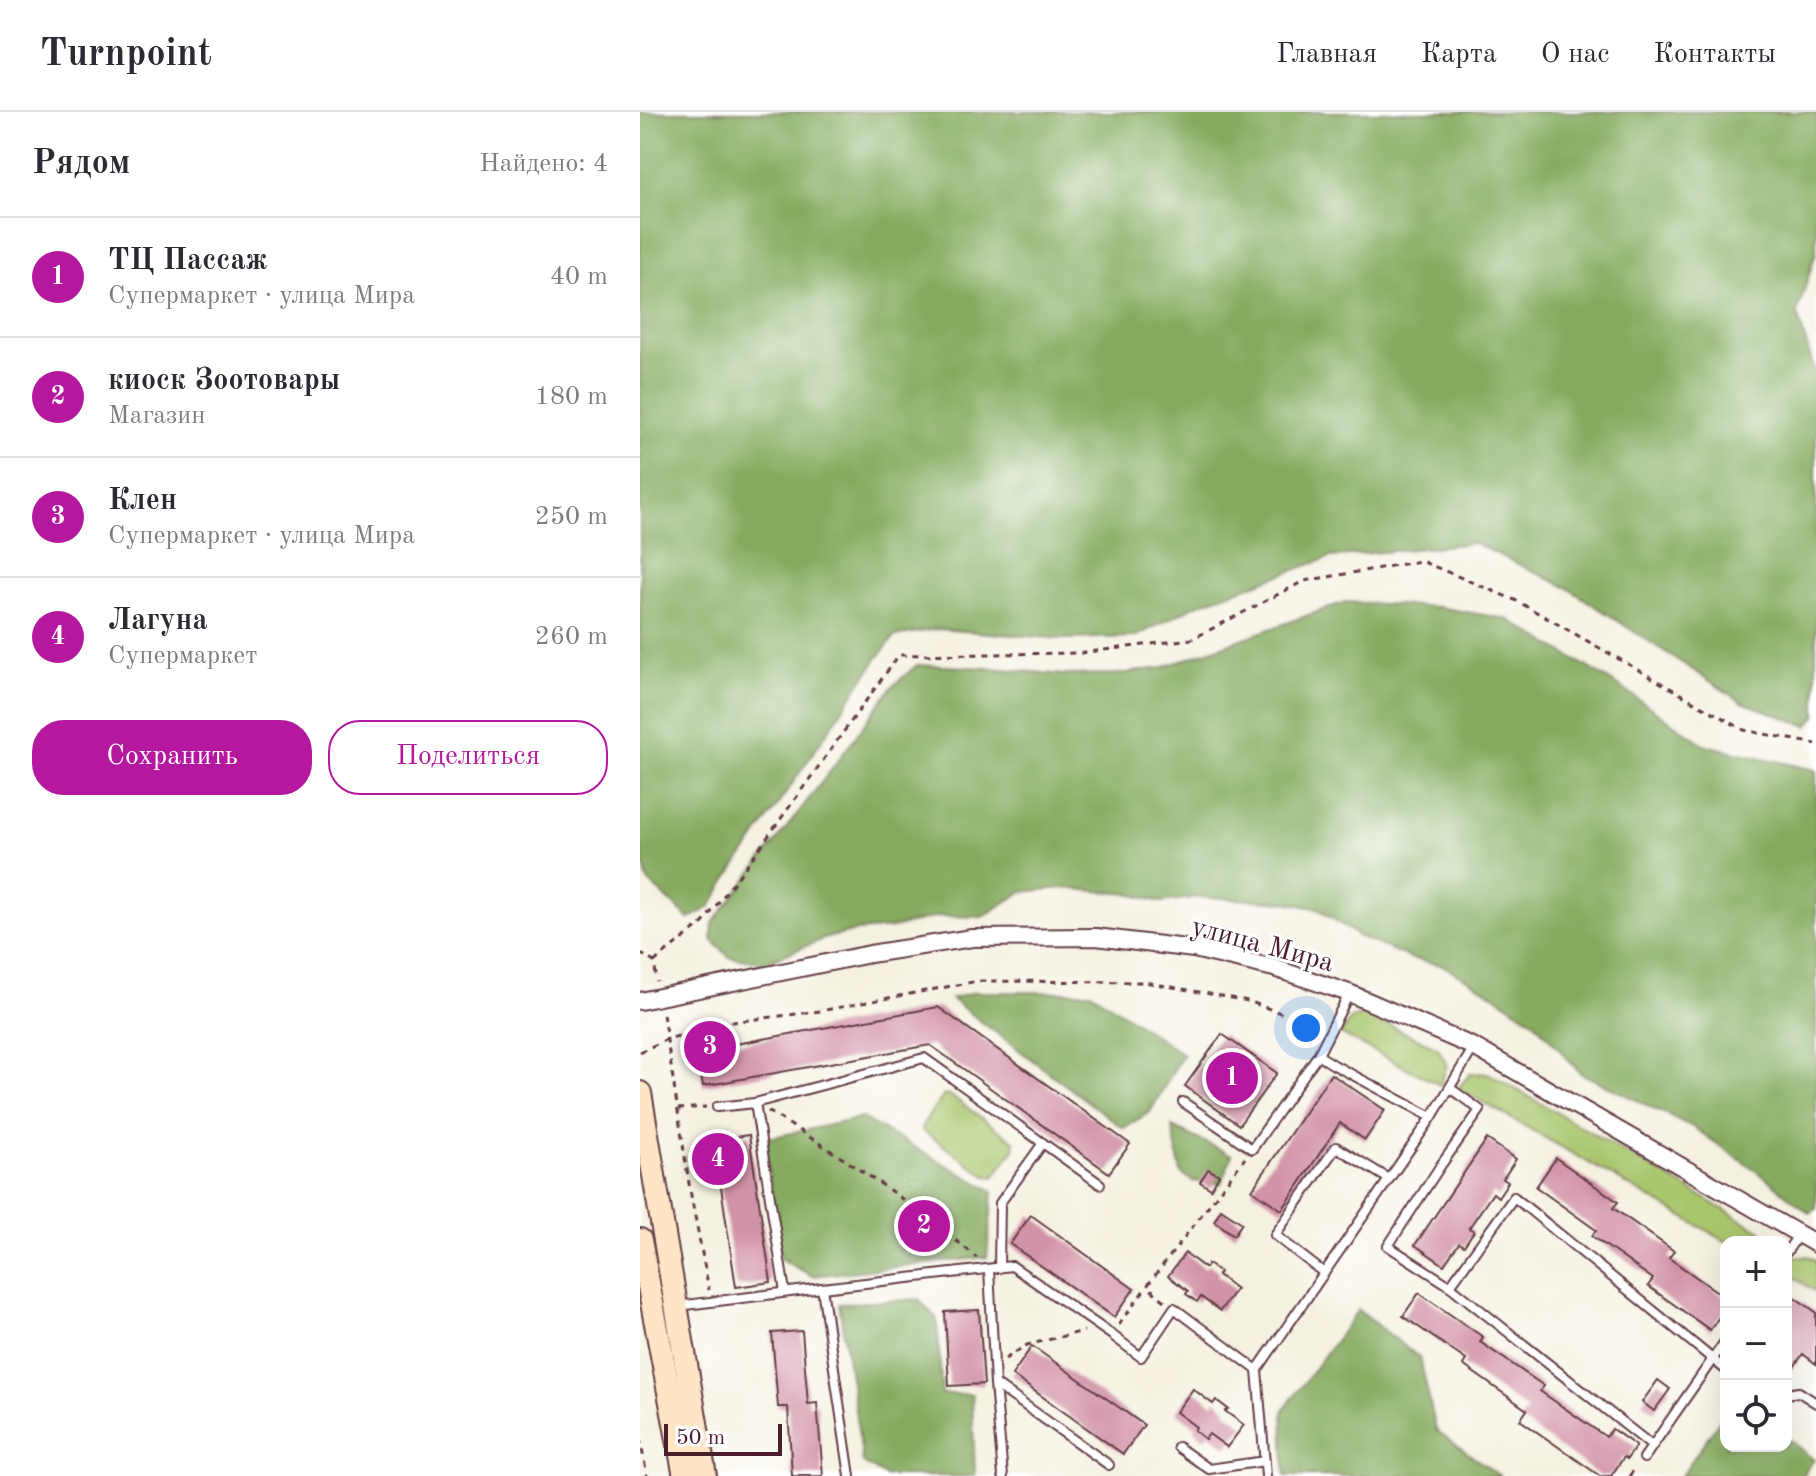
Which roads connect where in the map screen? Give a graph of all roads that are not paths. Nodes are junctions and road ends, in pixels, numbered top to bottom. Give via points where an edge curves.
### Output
1 (1349, 993) junction
2 (640, 1001) edge
3 (1474, 1047) junction
4 (1318, 1055) junction
5 (1450, 1088) junction
6 (640, 1093) edge
7 (1183, 1102) dead end
8 (755, 1103) junction
9 (717, 1107) road end
10 (1432, 1117) junction
11 (1043, 1143) junction
12 (1389, 1179) junction
13 (1100, 1184) dead end
14 (1816, 1228) edge
15 (1799, 1234) junction
16 (640, 1240) edge
17 (1792, 1244) edge
18 (1816, 1244) edge
19 (994, 1268) junction
20 (1324, 1273) junction
21 (1450, 1286) junction
22 (822, 1288) junction
23 (785, 1292) junction
24 (677, 1306) junction
25 (652, 1311) junction
26 (1720, 1349) edge
27 (1712, 1360) junction
28 (1720, 1366) edge
29 (1257, 1370) junction
30 (995, 1384) junction
31 (1792, 1393) edge
32 (1816, 1403) edge
33 (1652, 1446) junction
34 (1178, 1447) dead end
35 (1644, 1458) dead end
36 (1265, 1461) junction
37 (1109, 1465) dead end
38 (685, 1476) edge
39 (705, 1476) edge
40 (850, 1476) edge
41 (1003, 1476) edge
42 (1266, 1476) edge

1 - 2 street, улица Мира via 1194,949 1096,937 1034,937 972,938 870,954
1 - 3 street, улица Мира
1 - 4 lane
3 - 5 lane
3 - 15 street, улица Мира
4 - 7 lane via 1252,1149
4 - 10 lane
5 - 10 lane
5 - 21 lane via 1480,1110 1388,1246
6 - 24 main road
8 - 9 lane
8 - 11 lane via 924,1058
8 - 23 lane
10 - 12 lane
11 - 13 lane
11 - 19 lane via 1000,1203
12 - 20 lane
12 - 20 lane via 1336,1147 1275,1235
14 - 15 street
15 - 17 lane
15 - 18 street, улица Мира
16 - 25 main road
19 - 22 lane
19 - 29 lane via 1012,1266 1141,1357 1174,1308
19 - 30 lane
20 - 29 lane
21 - 27 lane via 1514,1197
21 - 33 lane
22 - 23 lane
22 - 40 lane
23 - 24 lane
24 - 25 main road
24 - 39 main road
25 - 38 main road
26 - 27 lane
27 - 28 lane
27 - 33 lane
29 - 36 lane
30 - 37 lane
30 - 41 lane
31 - 32 lane
33 - 35 lane
34 - 36 lane via 1209,1469
36 - 42 lane

